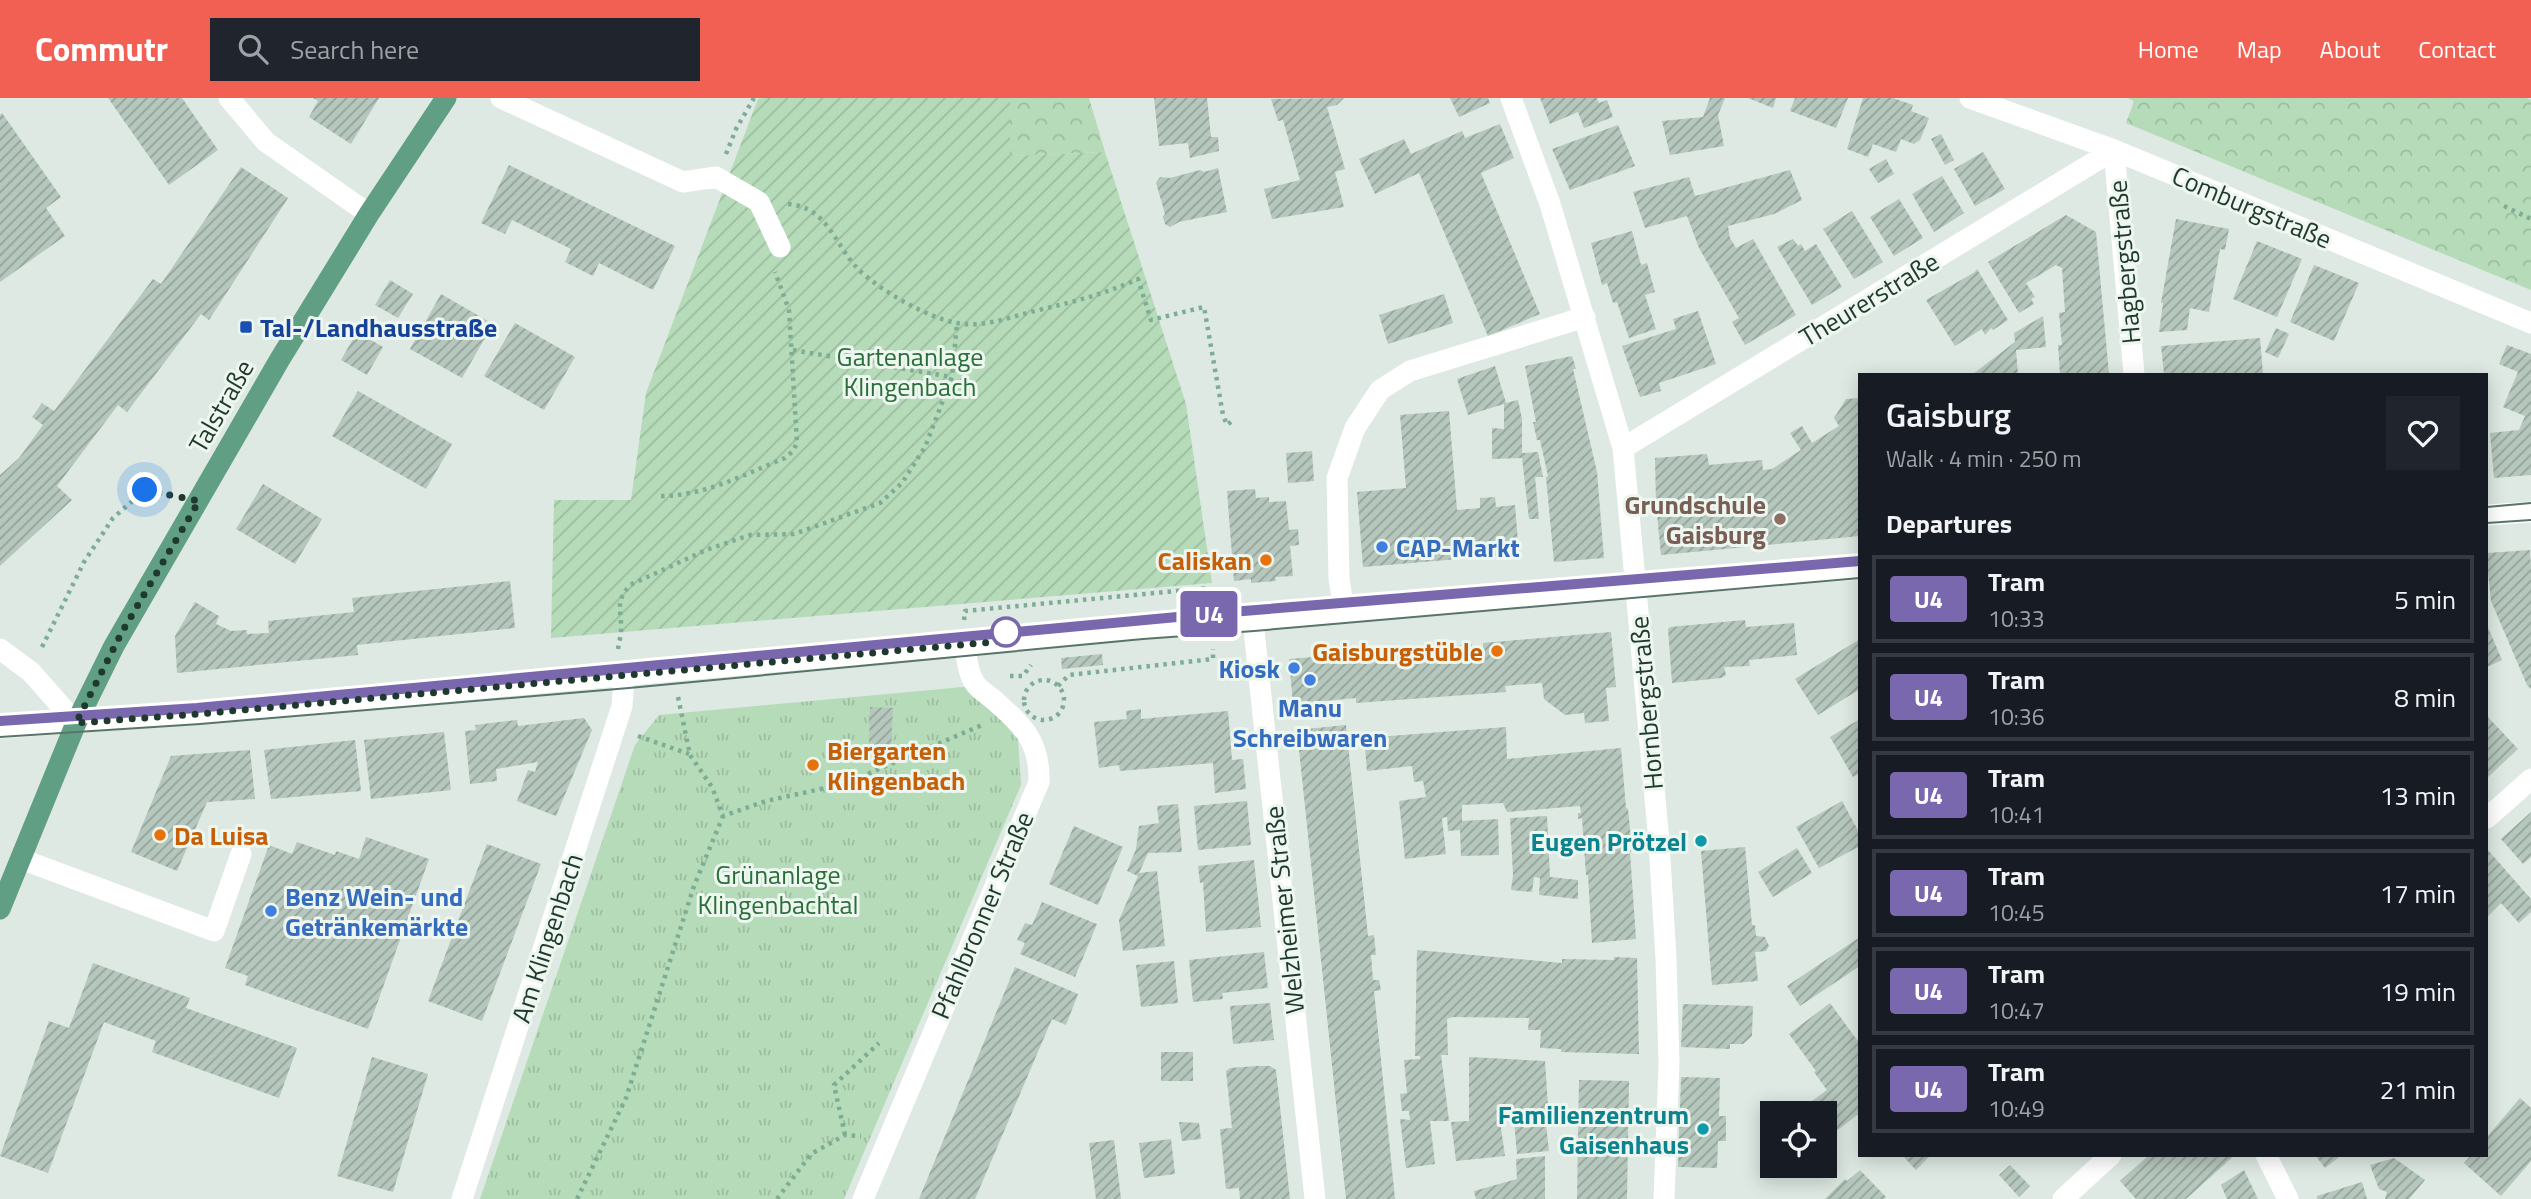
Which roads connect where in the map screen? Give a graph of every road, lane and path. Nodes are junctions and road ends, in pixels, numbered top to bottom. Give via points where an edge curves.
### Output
1 (229, 98) edge
2 (446, 98) edge
3 (501, 98) edge
4 (754, 98) edge
5 (1511, 98) edge
6 (1970, 98) edge
7 (736, 129) dead end
8 (2114, 149) junction
9 (759, 202) junction
10 (2504, 206) dead end
11 (369, 214) junction
12 (2531, 219) edge
13 (780, 247) joint
14 (1585, 317) junction
15 (957, 323) junction
16 (2531, 323) edge
17 (793, 350) junction
18 (2134, 373) edge
19 (952, 376) junction
20 (1233, 421) dead end
21 (1623, 448) junction
22 (661, 496) dead end
23 (199, 501) junction
24 (2531, 512) edge
25 (2488, 515) edge
26 (1858, 569) edge
27 (1636, 589) junction
28 (1345, 612) junction
29 (1243, 622) junction
30 (965, 645) junction
31 (0, 649) edge
32 (31, 672) junction
33 (676, 672) junction
34 (619, 676) junction
35 (1023, 676) dead end
36 (1005, 677) dead end
37 (1058, 686) junction
38 (1008, 713) junction
39 (76, 723) junction
40 (615, 727) junction
41 (0, 729) edge
42 (690, 755) junction
43 (2531, 779) edge
44 (723, 816) junction
45 (2488, 817) edge
46 (241, 854) dead end
47 (21, 859) junction
48 (0, 909) edge
49 (879, 1043) dead end
50 (845, 1135) junction
51 (887, 1138) junction
52 (2109, 1157) edge
53 (2267, 1157) edge
54 (462, 1199) edge
55 (577, 1199) edge
56 (777, 1199) edge
57 (863, 1199) edge
58 (1315, 1199) edge
59 (1664, 1199) edge
60 (2063, 1199) edge
61 (2288, 1199) edge

1 - 11 street via 266,142
2 - 11 main road, Talstraße
3 - 9 street via 683,182 716,177
4 - 7 path
5 - 14 street, Hornbergstraße
6 - 8 street, Comburgstraße
8 - 16 street, Comburgstraße
8 - 18 street, Hagbergstraße
8 - 21 street, Theurerstraße
9 - 13 street
9 - 15 path via 803,205 826,223 860,270 907,304
10 - 12 path
11 - 23 main road, Talstraße
13 - 17 path via 775,272 789,310
14 - 21 street, Hornbergstraße
14 - 28 street via 1410,371 1380,390 1354,428 1338,478 1337,552
15 - 19 path
15 - 20 path via 982,324 1106,293 1138,279 1151,320 1204,307 1223,415 1227,425
17 - 19 path
17 - 22 path via 799,436 793,451 701,492
19 - 34 path via 925,447 902,483 880,503 794,534 750,535 630,585 619,606
21 - 27 street, Hornbergstraße
23 - 32 path via 145,490 113,518 57,612
23 - 39 main road, Talstraße via 118,639
24 - 25 street
26 - 27 street
27 - 28 street
27 - 59 street, Hornbergstraße via 1667,959
28 - 29 street
29 - 30 street
29 - 37 path via 1233,645 1213,647 1213,659 1069,675
29 - 58 street, Welzheimer Straße
30 - 33 street
30 - 38 street, Pfahlbronner Straße via 974,682
31 - 32 street
32 - 39 street
33 - 34 street
33 - 42 path
34 - 39 street
34 - 40 street, Am Klingenbach via 622,706
35 - 36 path
37 - 37 path via 1045,680 1033,684 1025,694 1028,712 1044,720 1056,715 1063,705
38 - 44 path via 844,785 766,801
38 - 51 street, Pfahlbronner Straße via 1032,740 1039,782
39 - 41 street
39 - 47 main road, Talstraße
40 - 42 path
40 - 54 street, Am Klingenbach
42 - 44 path via 712,787
43 - 45 street
44 - 55 path via 694,886 626,1098
46 - 47 street via 214,931
47 - 48 main road, Talstraße
49 - 50 path via 834,1085
50 - 51 path
50 - 56 path via 811,1154
51 - 57 street, Pfahlbronner Straße
52 - 60 street
53 - 61 street

